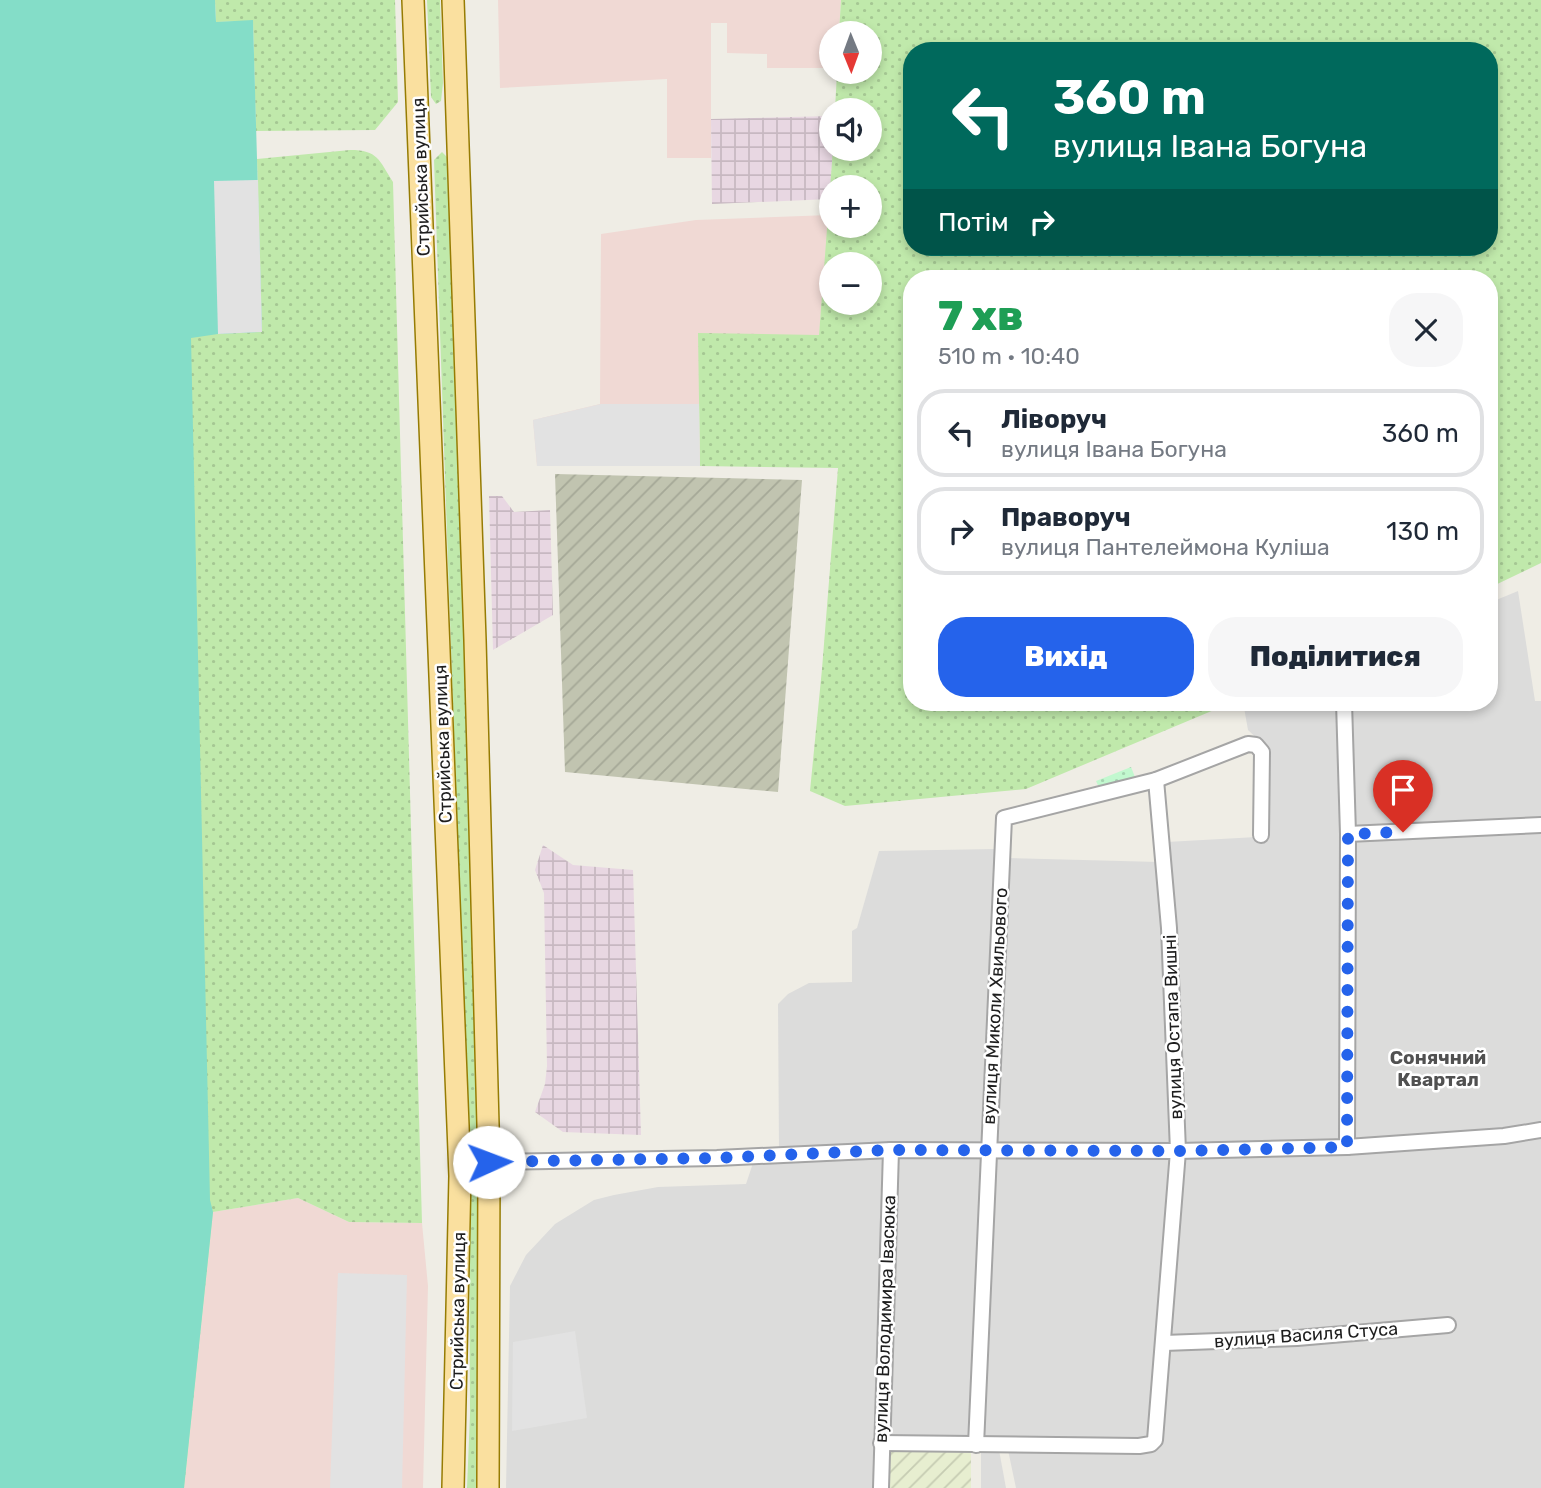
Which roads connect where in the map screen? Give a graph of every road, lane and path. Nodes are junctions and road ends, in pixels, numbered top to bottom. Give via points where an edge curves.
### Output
1 (413, 0) edge
2 (453, 0) edge
3 (1344, 711) edge
4 (1156, 780) junction
5 (1541, 825) edge
6 (1348, 834) junction
7 (1261, 835) dead end
8 (1541, 1130) edge
9 (1347, 1147) junction
10 (891, 1150) junction
11 (989, 1151) junction
12 (1178, 1151) junction
13 (489, 1162) junction
14 (1448, 1325) dead end
15 (1164, 1343) junction
16 (881, 1443) junction
17 (976, 1445) junction
18 (453, 1488) edge
19 (488, 1488) edge
20 (881, 1488) edge

1 - 18 main road, Стрийська вулиця via 460,1176
2 - 13 main road, Стрийська вулиця
3 - 6 street
4 - 7 street via 1248,744 1256,745 1262,752
4 - 11 street, вулиця Миколи Хвильового via 1004,818
4 - 12 street, вулиця Остапа Вишні via 1170,928
5 - 6 street
6 - 9 street
8 - 9 street
9 - 12 street
10 - 11 street
10 - 13 street
10 - 16 street, вулиця Володимира Івасюка
11 - 12 street
11 - 17 street, вулиця Миколи Хвильового
12 - 15 street, вулиця Остапа Вишні
13 - 19 main road, Стрийська вулиця
14 - 15 street, вулиця Василя Стуса
15 - 17 street, вулиця Остапа Вишні via 1151,1444
16 - 17 street
16 - 20 street, вулиця Володимира Івасюка

